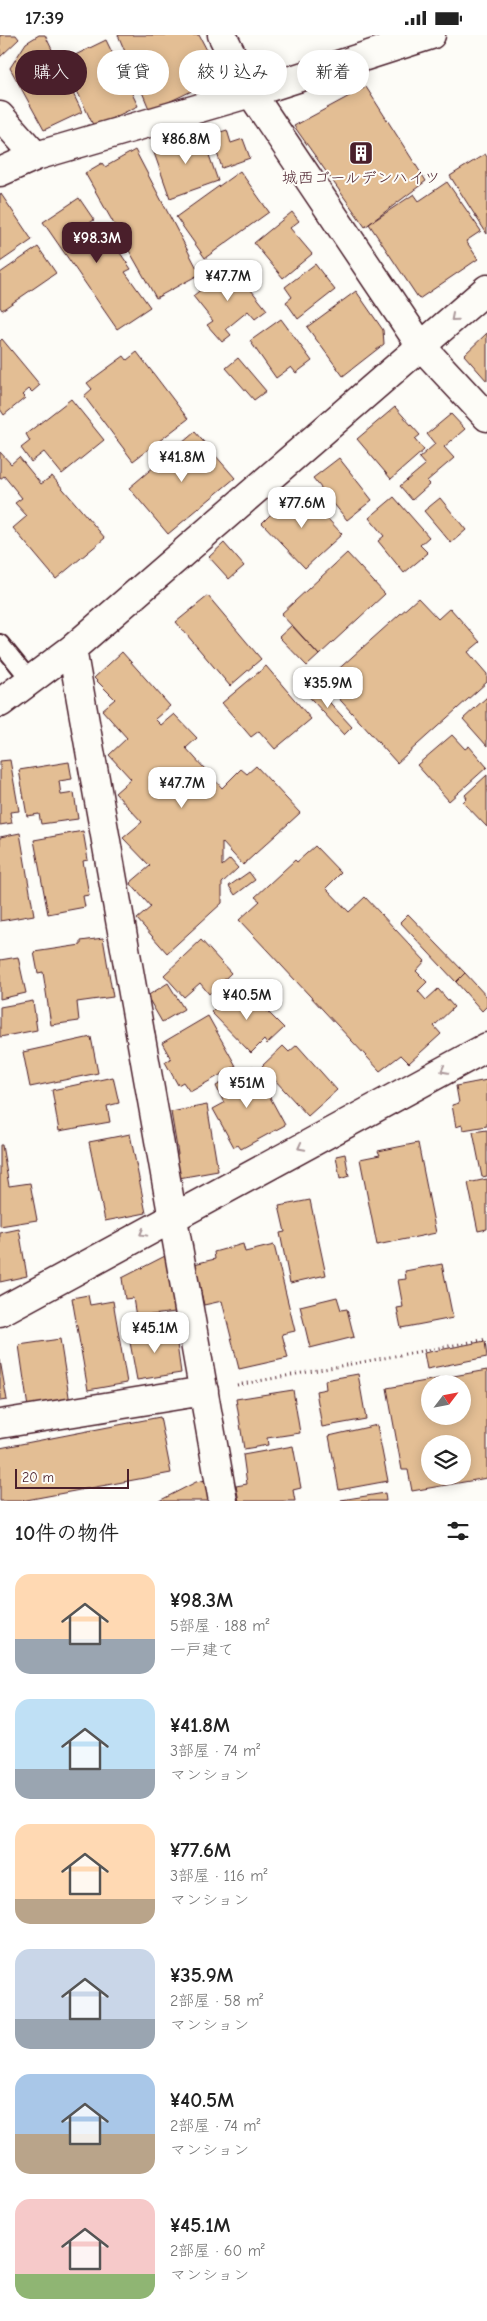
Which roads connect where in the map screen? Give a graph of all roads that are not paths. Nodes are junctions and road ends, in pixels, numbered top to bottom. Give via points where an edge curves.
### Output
1 (222, 35) edge
2 (431, 35) edge
3 (230, 50) edge
4 (287, 81) edge
5 (244, 95) edge
6 (252, 95) edge
7 (0, 116) edge
8 (36, 156) junction
9 (0, 172) edge
10 (487, 289) edge
11 (421, 346) junction
12 (487, 417) edge
13 (0, 643) edge
14 (72, 649) junction
15 (30, 680) junction
16 (0, 703) edge
17 (487, 1047) edge
18 (172, 1217) junction
19 (0, 1312) edge
20 (204, 1391) junction
21 (0, 1424) edge
22 (223, 1501) edge

1 - 3 street
2 - 4 street
5 - 8 street
6 - 11 street
7 - 8 street
8 - 9 street
10 -> 11 street
11 - 12 street
11 - 14 street
13 - 15 lane
14 - 15 street
14 - 18 street
15 - 16 street
17 -> 18 street
18 -> 19 street
18 - 20 street
20 - 21 street
20 - 22 street

